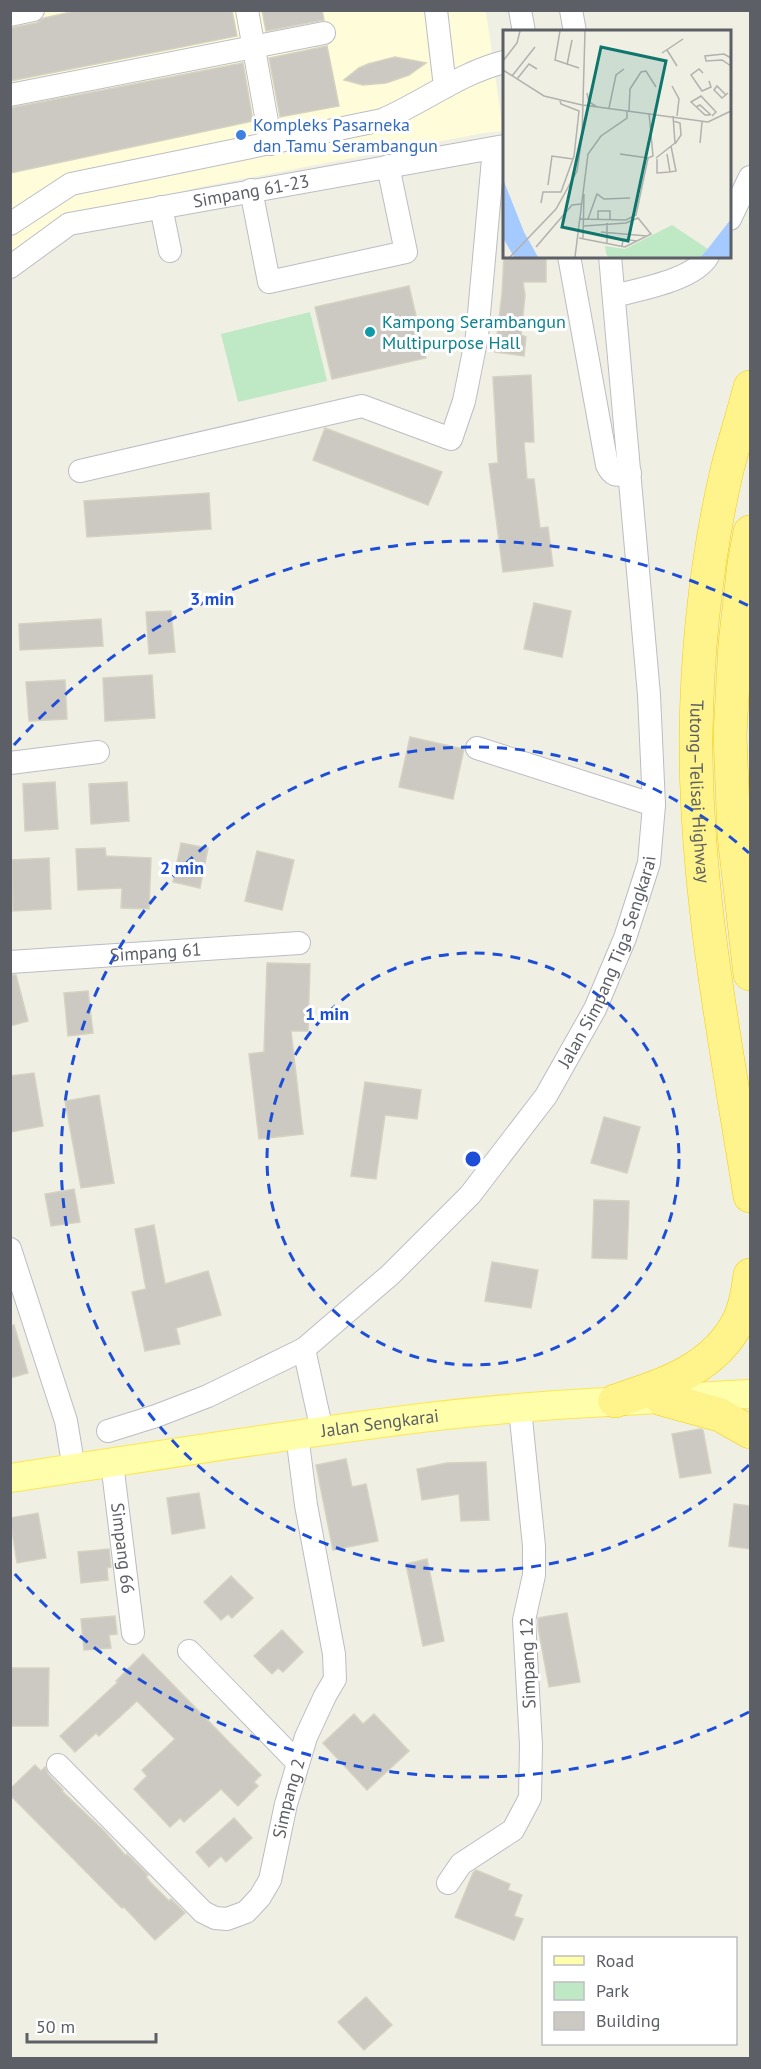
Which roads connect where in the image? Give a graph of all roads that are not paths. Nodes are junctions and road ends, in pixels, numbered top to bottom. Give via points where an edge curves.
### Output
1 (33, 10) edge
2 (247, 10) edge
3 (436, 10) edge
4 (520, 10) edge
5 (571, 10) edge
6 (10, 15) edge
7 (524, 30) edge
8 (575, 30) edge
9 (324, 33) dead end
10 (254, 47) junction
11 (503, 62) edge
12 (445, 87) junction
13 (10, 95) edge
14 (272, 144) junction
15 (499, 147) edge
16 (388, 166) junction
17 (750, 177) edge
18 (251, 190) junction
19 (160, 207) junction
20 (731, 215) edge
21 (10, 224) edge
22 (170, 251) dead end
23 (569, 258) edge
24 (610, 258) edge
25 (707, 258) edge
26 (10, 267) edge
27 (614, 296) junction
28 (750, 387) edge
29 (80, 471) dead end
30 (630, 473) junction
31 (750, 532) edge
32 (735, 644) junction
33 (750, 746) edge
34 (477, 748) dead end
35 (98, 752) dead end
36 (10, 762) edge
37 (654, 805) junction
38 (299, 943) dead end
39 (10, 962) edge
40 (750, 974) edge
41 (750, 1196) edge
42 (10, 1249) edge
43 (750, 1275) edge
44 (304, 1349) junction
45 (750, 1394) edge
46 (662, 1399) junction
47 (615, 1401) junction
48 (519, 1409) junction
49 (108, 1431) dead end
50 (750, 1432) edge
51 (309, 1433) junction
52 (112, 1463) junction
53 (74, 1469) junction
54 (10, 1478) edge
55 (133, 1633) dead end
56 (189, 1651) dead end
57 (298, 1763) junction
58 (58, 1765) dead end
59 (448, 1883) dead end

1 - 6 street
2 - 10 street
3 - 12 street
4 - 7 street
5 - 8 street
9 - 10 street
10 - 13 street
10 - 14 street
11 - 12 street via 477,70
12 - 14 street via 382,120
14 - 21 street via 71,184
15 - 16 street, Simpang 61-23
15 - 29 street via 477,336 464,401 451,439 363,406
16 - 18 street, Simpang 61-23
16 - 18 street via 406,252 269,282
17 - 20 street
18 - 19 street, Simpang 61-23
19 - 22 street
19 - 26 street, Simpang 61-23 via 69,224
23 - 30 street via 607,465 616,475
24 - 27 street, Jalan Simpang Tiga Sengkarai
25 - 27 street via 704,264 676,279
27 - 30 street, Jalan Simpang Tiga Sengkarai
28 - 41 highway, Tutong–Telisai Highway via 727,471 711,560 696,736 710,941
30 - 37 street, Jalan Simpang Tiga Sengkarai
31 - 32 highway, Tutong–Telisai Highway
32 - 33 highway via 739,723
32 - 40 highway, Tutong–Telisai Highway via 730,735 734,836
34 - 37 street
35 - 36 street
37 - 44 street, Jalan Simpang Tiga Sengkarai via 649,863 625,938 595,1010 546,1096 470,1195 390,1275
38 - 39 street, Simpang 61
42 - 53 street via 66,1421
43 - 47 highway via 739,1320 714,1355 655,1388
44 - 49 street, Jalan Simpang Tiga Sengkarai via 208,1396
44 - 51 street
45 - 46 main road, Jalan Sengkarai
46 - 47 main road, Jalan Sengkarai
46 - 50 highway via 720,1415
47 - 48 main road, Jalan Sengkarai
48 - 51 main road, Jalan Sengkarai
48 - 59 street, Simpang 12 via 534,1546 534,1575 524,1620 530,1798 513,1830 461,1864
51 - 52 main road, Jalan Sengkarai
51 - 57 street, Simpang 2 via 306,1505 334,1654 335,1679 306,1737
52 - 53 main road, Jalan Sengkarai
52 - 55 street, Simpang 66
53 - 54 main road, Jalan Sengkarai
56 - 57 street
57 - 58 street, Simpang 2 via 270,1880 261,1898 246,1912 227,1919 202,1912

